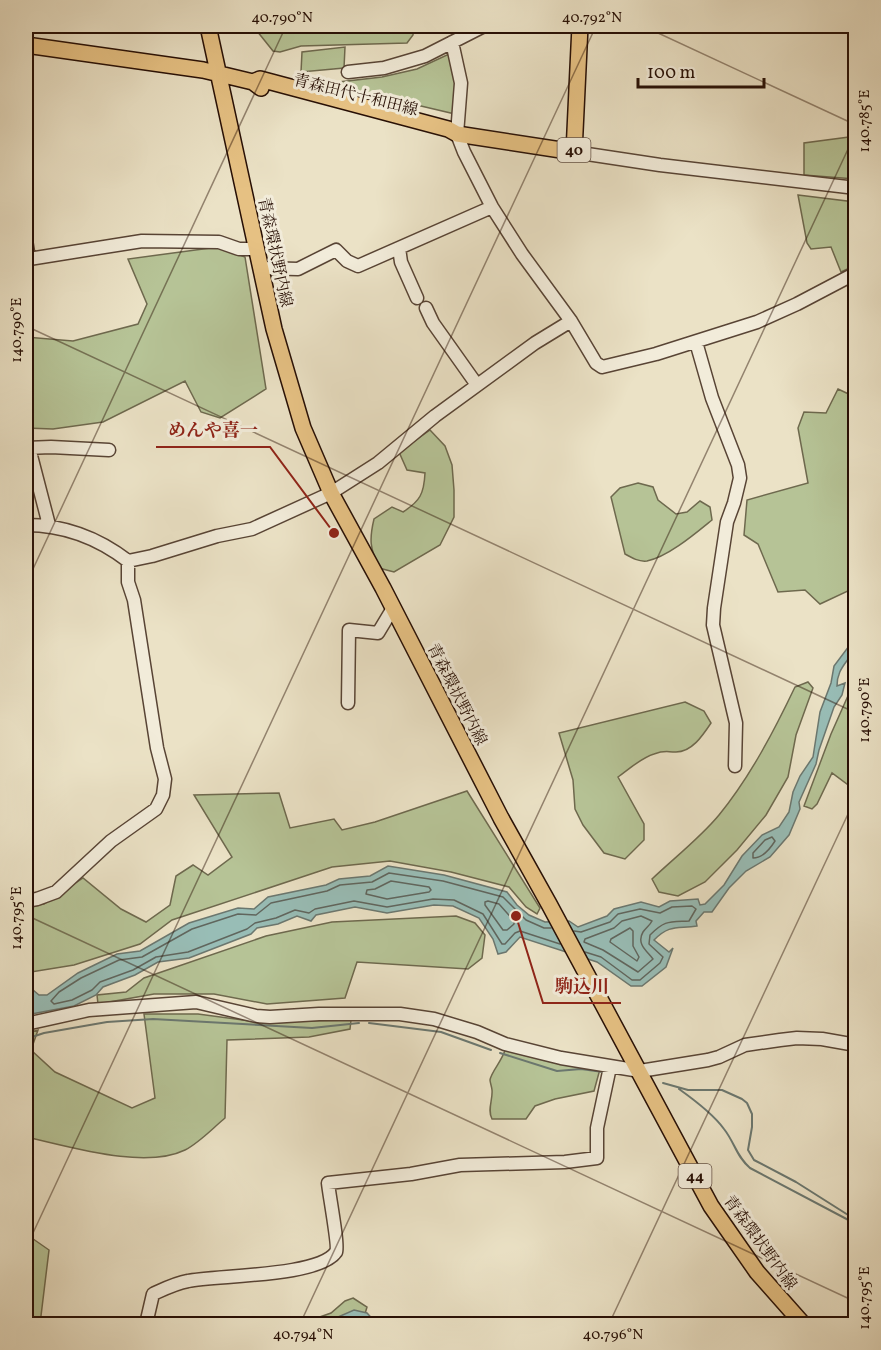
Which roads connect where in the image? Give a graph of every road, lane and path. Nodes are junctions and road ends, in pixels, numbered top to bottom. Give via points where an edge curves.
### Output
1 (208, 26) edge
2 (484, 26) edge
3 (580, 26) edge
4 (452, 42) junction
5 (26, 45) edge
6 (348, 72) dead end
7 (218, 73) junction
8 (455, 133) junction
9 (573, 152) junction
10 (855, 188) edge
11 (492, 207) junction
12 (26, 240) edge
13 (399, 248) junction
14 (256, 249) junction
15 (261, 268) junction
16 (855, 273) edge
17 (417, 298) dead end
18 (426, 308) dead end
19 (571, 321) junction
20 (696, 342) junction
21 (477, 385) junction
22 (27, 448) edge
23 (108, 450) dead end
24 (331, 493) junction
25 (26, 525) edge
26 (49, 525) junction
27 (128, 561) junction
28 (393, 608) junction
29 (348, 703) dead end
30 (735, 766) dead end
31 (26, 901) edge
32 (26, 1024) edge
33 (855, 1045) edge
34 (610, 1067) junction
35 (640, 1071) junction
36 (146, 1324) edge
37 (803, 1324) edge

1 - 7 main road, 青森環状野内線 / 44
2 - 4 street
3 - 9 main road, 40
4 - 6 street via 404,63
4 - 8 street via 461,88
5 - 7 main road, 青森田代十和田線 / 40
7 - 8 main road, 青森田代十和田線 / 40 via 309,101
7 - 14 main road, 青森環状野内線 / 44
8 - 9 main road, 青森田代十和田線 / 40
8 - 11 street
9 - 10 street
11 - 13 street
11 - 19 street
12 - 14 street via 29,259 142,241 219,242 238,249
13 - 15 street via 358,266 336,250 298,268
13 - 17 street
14 - 15 main road, 青森環状野内線 / 44
15 - 24 main road, 青森環状野内線 / 44 via 303,428
16 - 20 street via 757,322
18 - 21 street
19 - 20 street via 602,367
19 - 21 street
20 - 30 street via 740,478 727,522 713,625 736,723
21 - 24 street via 378,463
22 - 23 street
22 - 26 street
24 - 27 street via 252,529
24 - 28 main road, 青森環状野内線 / 44
25 - 26 street
26 - 27 street via 94,540
27 - 31 street via 128,582 165,779 163,795 156,809 111,841 56,892
28 - 29 street via 378,633 349,630
28 - 35 main road, 青森環状野内線 / 44 via 501,818
32 - 34 street via 89,1010 196,1002 270,1017 390,1014 434,1019 505,1044
33 - 35 street via 822,1039 788,1039 745,1045 708,1060
34 - 35 street
34 - 36 street via 597,1128 597,1158 460,1165 328,1183 336,1252 304,1267 174,1285 153,1294
35 - 37 main road, 青森環状野内線 / 44 via 711,1206 756,1272

